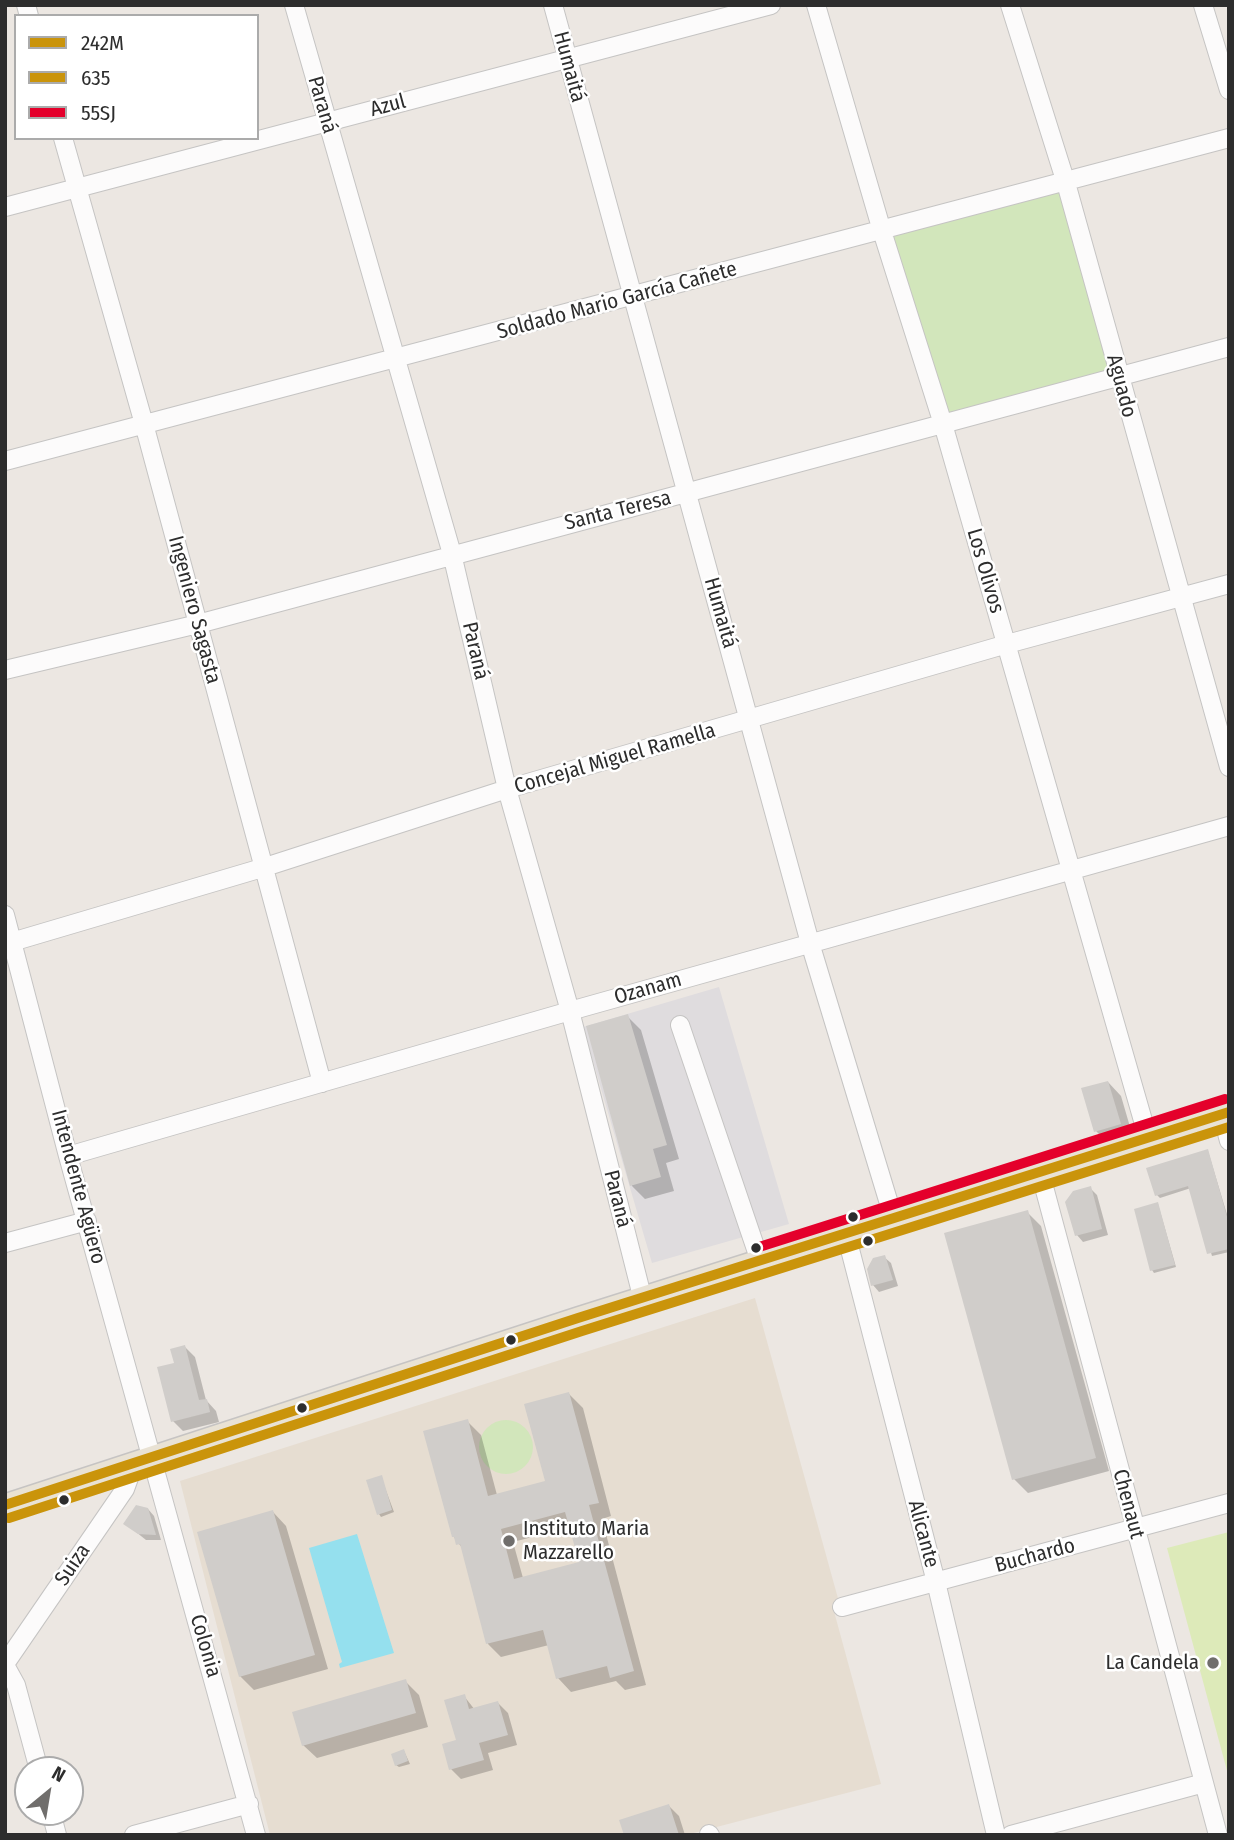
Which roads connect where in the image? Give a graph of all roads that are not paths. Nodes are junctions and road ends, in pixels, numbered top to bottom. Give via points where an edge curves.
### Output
1 (294, 5) edge
2 (552, 5) edge
3 (771, 5) edge
4 (816, 5) edge
5 (1010, 5) edge
6 (1203, 5) edge
7 (566, 60) junction
8 (1229, 90) edge
9 (327, 121) junction
10 (1229, 138) edge
11 (259, 139) edge
12 (64, 140) edge
13 (256, 140) edge
14 (1066, 183) junction
15 (78, 188) junction
16 (5, 206) edge
17 (882, 231) junction
18 (632, 298) junction
19 (1229, 346) edge
20 (394, 358) junction
21 (1118, 375) junction
22 (144, 424) junction
23 (943, 424) junction
24 (5, 461) edge
25 (686, 493) junction
26 (452, 554) junction
27 (1229, 584) edge
28 (1180, 596) junction
29 (198, 624) junction
30 (1007, 644) junction
31 (5, 670) edge
32 (750, 721) junction
33 (1229, 767) edge
34 (507, 789) junction
35 (1229, 826) edge
36 (262, 868) junction
37 (1070, 869) junction
38 (5, 915) edge
39 (9, 943) edge
40 (810, 943) junction
41 (570, 1010) junction
42 (680, 1025) dead end
43 (322, 1083) junction
44 (1225, 1113) edge
45 (1148, 1138) junction
46 (1229, 1140) edge
47 (68, 1156) junction
48 (1040, 1172) junction
49 (894, 1220) junction
50 (87, 1221) junction
51 (846, 1234) junction
52 (5, 1243) edge
53 (760, 1261) junction
54 (643, 1300) junction
55 (143, 1461) junction
56 (1229, 1503) edge
57 (5, 1505) edge
58 (1134, 1530) junction
59 (936, 1582) junction
60 (842, 1607) dead end
61 (5, 1664) edge
62 (35, 1756) edge
63 (1204, 1783) junction
64 (249, 1804) junction
65 (134, 1835) edge
66 (256, 1835) edge
67 (996, 1835) edge
68 (1011, 1835) edge
69 (1218, 1835) edge

1 - 9 street, Paraná
2 - 7 street, Humaitá
3 - 7 street, Azul
4 - 17 street, Los Olivos
5 - 14 street, Aguado
6 - 8 street
7 - 9 street, Azul
7 - 18 street, Humaitá
9 - 11 street, Azul
9 - 20 street, Paraná
10 - 14 street, Soldado Mario García Cañete
12 - 15 street, Ingeniero Sagasta
13 - 15 street, Azul
14 - 17 street, Soldado Mario García Cañete
14 - 21 street, Aguado
15 - 16 street, Azul
15 - 22 street, Ingeniero Sagasta
17 - 18 street, Soldado Mario García Cañete
17 - 23 street, Los Olivos
18 - 20 street, Soldado Mario García Cañete
18 - 25 street, Humaitá
19 - 21 street, Santa Teresa
20 - 22 street, Soldado Mario García Cañete
20 - 26 street, Paraná
21 - 23 street, Santa Teresa
21 - 28 street, Aguado
22 - 24 street, Soldado Mario García Cañete
22 - 29 street, Ingeniero Sagasta
23 - 25 street, Santa Teresa
23 - 30 street, Los Olivos
25 - 26 street, Santa Teresa
25 - 32 street, Humaitá
26 - 29 street, Santa Teresa
26 - 34 street, Paraná
27 - 28 street, Concejal Miguel Ramella
28 - 30 street, Concejal Miguel Ramella
28 - 33 street, Aguado
29 - 31 street, Santa Teresa
29 - 36 street, Ingeniero Sagasta
30 - 32 street, Concejal Miguel Ramella
30 - 37 street, Los Olivos
32 - 34 street, Concejal Miguel Ramella
32 - 40 street, Humaitá
34 - 36 street, Concejal Miguel Ramella
34 - 41 street, Paraná
35 - 37 street, Ozanam
36 - 39 street, Concejal Miguel Ramella
36 - 43 street, Ingeniero Sagasta
37 - 40 street, Ozanam
37 - 45 street, Los Olivos
38 - 39 street, Intendente Agüero
39 - 47 street, Intendente Agüero
40 - 41 street, Ozanam
40 - 49 street, Humaitá
41 - 43 street, Ozanam
41 - 54 street, Paraná
42 - 53 street
43 - 47 street, Ozanam
44 - 45 main road
44 - 46 street
45 - 48 main road
47 - 50 street, Intendente Agüero
48 - 49 main road
48 - 58 street, Chenaut
49 - 51 main road
50 - 52 street
50 - 55 street, Intendente Agüero
51 - 53 main road
51 - 59 street, Alicante
53 - 54 main road
54 - 55 main road
55 - 57 main road
55 - 61 street, Suiza
55 - 64 street, Colonia
56 - 58 street, Buchardo
58 - 59 street, Buchardo
58 - 63 street, Chenaut
59 - 60 street, Buchardo
59 - 67 street, Alicante
61 - 62 street via 16,1685
63 - 68 street
63 - 69 street, Chenaut
64 - 65 street
64 - 66 street, Colonia

